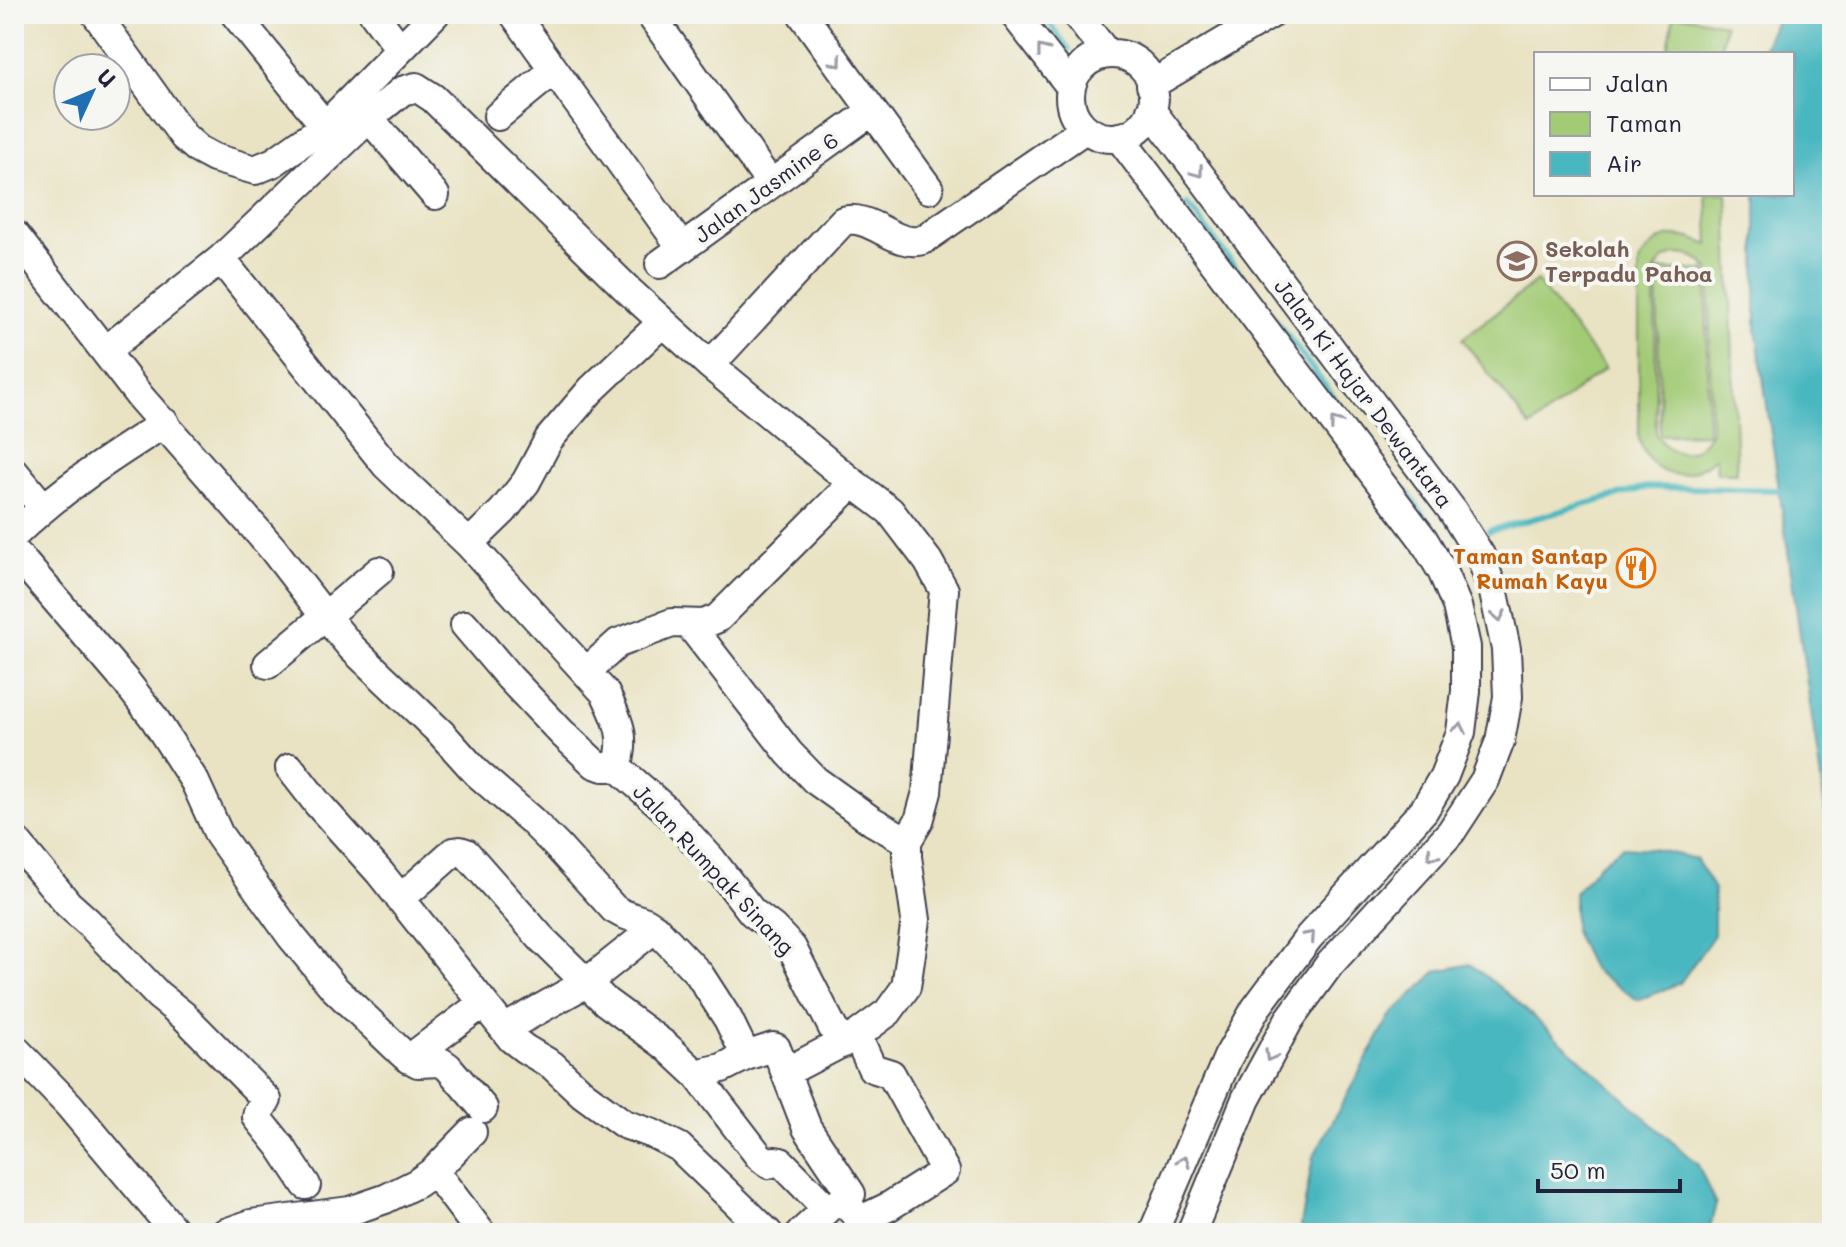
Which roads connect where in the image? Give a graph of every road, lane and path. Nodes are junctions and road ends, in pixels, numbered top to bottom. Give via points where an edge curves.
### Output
1 (96, 14) edge
2 (235, 14) edge
3 (374, 14) edge
4 (435, 14) edge
5 (514, 14) edge
6 (650, 14) edge
7 (802, 14) edge
8 (1014, 14) edge
9 (1076, 14) edge
10 (1271, 14) edge
11 (400, 49) junction
12 (1107, 54) junction
13 (554, 70) junction
14 (1070, 86) junction
15 (1151, 98) junction
16 (872, 111) junction
17 (498, 116) dead end
18 (369, 118) junction
19 (325, 126) junction
20 (1085, 129) junction
21 (1119, 137) junction
22 (1177, 145) junction
23 (1144, 168) junction
24 (770, 183) junction
25 (929, 189) dead end
26 (435, 195) dead end
27 (14, 234) edge
28 (221, 259) junction
29 (663, 322) junction
30 (105, 351) junction
31 (710, 365) junction
32 (165, 423) junction
33 (1403, 443) junction
34 (14, 472) edge
35 (1372, 472) junction
36 (853, 483) junction
37 (43, 507) junction
38 (14, 535) edge
39 (469, 544) junction
40 (14, 551) edge
41 (379, 571) dead end
42 (325, 617) junction
43 (465, 625) dead end
44 (690, 625) junction
45 (268, 664) dead end
46 (586, 672) junction
47 (617, 767) junction
48 (290, 768) dead end
49 (14, 839) edge
50 (907, 841) junction
51 (400, 899) junction
52 (655, 928) junction
53 (586, 983) junction
54 (483, 1003) junction
55 (504, 1029) junction
56 (849, 1040) junction
57 (14, 1048) edge
58 (746, 1056) junction
59 (409, 1059) junction
60 (786, 1072) junction
61 (696, 1074) junction
62 (434, 1171) junction
63 (306, 1185) dead end
64 (834, 1204) junction
65 (323, 1224) edge
66 (482, 1231) edge
67 (176, 1233) edge
68 (225, 1233) edge
69 (768, 1233) edge
70 (801, 1233) edge
71 (1153, 1233) edge
72 (1191, 1233) edge

1 - 19 street via 184,137 214,158 255,170
2 - 19 street
3 - 11 street
4 - 11 street
5 - 13 street
6 - 24 street
7 -> 16 street
14 -> 8 street
9 - 12 street
10 - 15 street
11 - 19 street
12 - 14 street via 1079,68
12 - 15 street via 1138,63 1148,74
13 - 17 street
13 - 24 street, Jalan Jasmine 6 via 671,256
14 - 20 street via 1070,105
15 - 21 street via 1149,116 1140,128
15 - 22 street, Jalan Ki Hajar Dewantara
16 - 24 street, Jalan Jasmine 6
16 - 25 street
18 - 26 street
18 - 28 street
18 - 29 street via 402,91 421,89
20 - 21 street
20 - 31 street via 923,240 913,243 852,218 843,221
21 - 23 street, Jalan Ki Hajar Dewantara
22 - 23 street via 1151,142 1143,152
22 -> 33 street, Jalan Ki Hajar Dewantara
35 -> 23 street, Jalan Ki Hajar Dewantara
27 - 30 street
28 - 30 street
28 - 39 street via 386,465
29 - 31 street
29 - 39 street via 591,390 549,439 526,482
30 - 32 street
31 - 36 street
32 - 37 street
32 - 42 street
33 - 35 street
33 -> 72 street, Jalan Ki Hajar Dewantara via 1480,555 1494,593 1506,649 1508,697 1500,741 1485,780 1451,832 1329,965 1289,1020 1246,1099
34 - 37 street
71 -> 35 street, Jalan Ki Hajar Dewantara via 1228,1057 1256,1008 1309,937 1424,810 1461,732 1466,647 1457,606 1423,539
36 - 44 street via 718,618
36 - 50 street via 890,511 944,590 927,792
37 - 38 street
39 - 46 street
40 - 59 street via 154,718 195,782 219,835 291,936 335,989
41 - 42 street
42 - 45 street
42 - 52 street via 614,909
43 - 47 street, Jalan Rumpak Sinang via 595,764
44 - 46 street via 672,623 618,643
44 - 50 street via 815,780
46 - 47 street via 605,693 618,721 623,749
47 - 56 street, Jalan Rumpak Sinang via 664,808 752,912 792,948
48 - 51 street
49 - 63 street via 68,904 267,1100 257,1117
50 - 56 street via 916,920 906,987 888,1012
51 - 53 street via 453,852 466,853
51 - 54 street
52 - 53 street
52 - 58 street via 699,974
53 - 55 street
53 - 61 street
54 - 55 street
54 - 59 street
55 - 69 street via 624,1124 679,1147
56 - 60 street
56 - 64 street, Jalan Rumpak Sinang via 872,1068 891,1074 945,1171 861,1220
57 - 67 street
58 - 60 street via 775,1048
58 - 61 street
59 - 62 street via 448,1067 478,1120
60 - 64 street via 807,1128 851,1194
61 - 64 street via 759,1156 769,1164 781,1162
62 - 65 street via 385,1199
62 - 66 street
64 - 70 street
65 - 68 street via 251,1224

